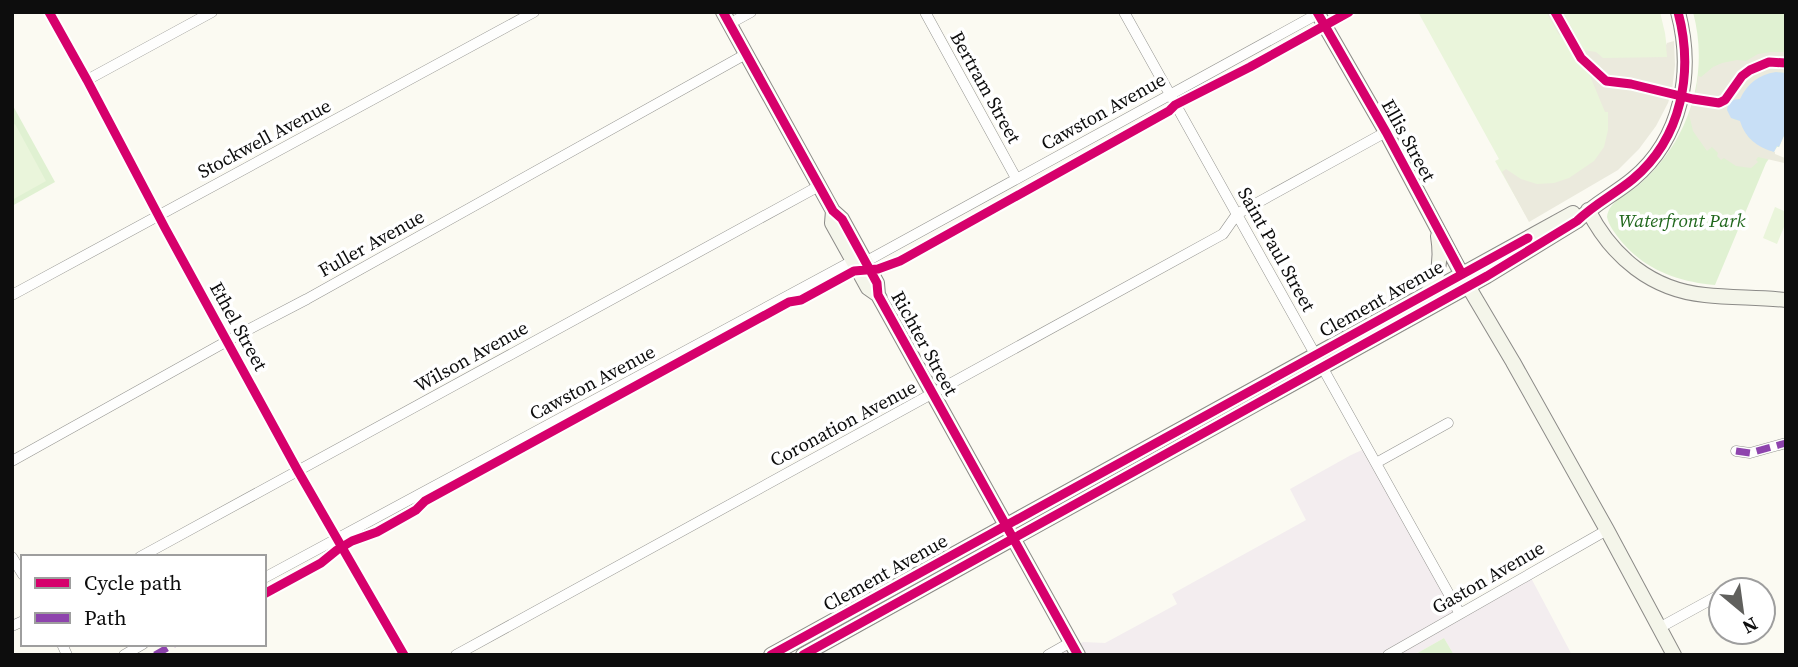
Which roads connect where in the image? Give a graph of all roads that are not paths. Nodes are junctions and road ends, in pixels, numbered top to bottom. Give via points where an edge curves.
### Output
1 (49, 12) edge
2 (212, 12) edge
3 (534, 12) edge
4 (751, 12) edge
5 (925, 12) edge
6 (1124, 12) edge
7 (1678, 12) edge
8 (1319, 13) edge
9 (726, 18) edge
10 (746, 54) junction
11 (87, 80) junction
12 (1170, 94) junction
13 (1386, 132) junction
14 (1016, 178) junction
15 (819, 186) junction
16 (1588, 210) junction
17 (1237, 214) junction
18 (158, 215) junction
19 (1437, 228) junction
20 (860, 259) junction
21 (1465, 280) junction
22 (1425, 294) junction
23 (12, 295) edge
24 (1786, 299) edge
25 (228, 341) junction
26 (1318, 361) junction
27 (933, 394) junction
28 (1448, 423) dead end
29 (1786, 443) edge
30 (1736, 451) dead end
31 (12, 461) edge
32 (1376, 463) junction
33 (298, 471) junction
34 (1607, 530) junction
35 (1010, 532) junction
36 (338, 538) junction
37 (144, 555) edge
38 (266, 577) edge
39 (1707, 602) edge
40 (1460, 614) junction
41 (1659, 628) junction
42 (140, 646) edge
43 (1075, 648) edge
44 (124, 655) edge
45 (404, 655) edge
46 (456, 655) edge
47 (771, 655) edge
48 (803, 655) edge
49 (1048, 655) edge
50 (1388, 655) edge
51 (1674, 655) edge

1 - 11 street, Ethel Street
2 - 11 street
3 - 18 street, Stockwell Avenue
4 - 9 street
5 - 14 street, Bertram Street
6 - 12 street, Saint Paul Street
7 - 16 main road, Clement Avenue via 1685,68 1682,97 1670,132 1634,178
8 - 12 street, Cawston Avenue
8 - 13 main road, Ellis Street
9 - 10 main road, Richter Street
10 - 15 main road, Richter Street
10 - 25 street, Fuller Avenue
11 - 18 street, Ethel Street
12 - 14 street, Cawston Avenue
12 - 17 street, Saint Paul Street
13 - 17 street, Coronation Avenue
13 - 19 main road, Ellis Street
14 - 20 street, Cawston Avenue
15 - 20 main road, Richter Street via 842,219
15 - 33 street, Wilson Avenue
16 - 21 main road, Clement Avenue via 1573,214
16 - 24 main road via 1625,261 1661,284 1703,295
17 - 26 street, Saint Paul Street
17 - 27 street, Coronation Avenue via 1223,234
18 - 23 street, Stockwell Avenue
18 - 25 street, Ethel Street
19 - 21 main road, Ellis Street
19 - 22 main road via 1438,268 1433,286
20 - 27 main road, Richter Street via 877,283 878,295
20 - 36 street, Cawston Avenue
21 - 22 main road, Clement Avenue
21 - 26 main road, Clement Avenue
21 - 34 main road, Ellis Street
22 - 26 main road, Clement Avenue
25 - 31 street, Fuller Avenue
25 - 33 street, Ethel Street
26 - 32 street, Saint Paul Street
26 - 35 main road, Clement Avenue
27 - 35 main road, Richter Street
27 - 46 street, Coronation Avenue
28 - 32 street
29 - 30 street via 1750,453
32 - 40 street, Saint Paul Street
33 - 36 street, Ethel Street
33 - 37 street, Wilson Avenue
34 - 40 street, Gaston Avenue
34 - 41 main road, Ellis Street
35 - 43 main road, Richter Street
35 - 47 main road, Clement Avenue
35 - 48 main road, Clement Avenue
36 - 38 street, Cawston Avenue
36 - 45 street, Ethel Street
39 - 41 street
40 - 50 street, Gaston Avenue
41 - 51 main road, Ellis Street
42 - 44 street
43 - 49 street

